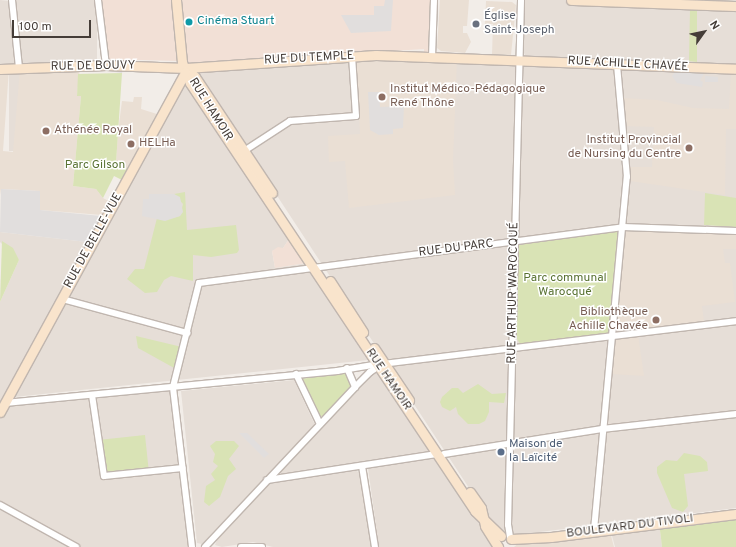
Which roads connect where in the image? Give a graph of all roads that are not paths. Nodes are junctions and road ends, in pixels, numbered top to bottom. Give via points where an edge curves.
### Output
1 (12, 0) edge
2 (98, 0) edge
3 (176, 0) edge
4 (434, 0) edge
5 (521, 0) edge
6 (571, 0) edge
7 (736, 6) edge
8 (352, 56) junction
9 (432, 57) junction
10 (519, 60) junction
11 (617, 64) junction
12 (106, 65) junction
13 (19, 68) junction
14 (0, 69) edge
15 (185, 70) junction
16 (736, 70) edge
17 (244, 151) junction
18 (623, 227) junction
19 (736, 232) edge
20 (515, 242) junction
21 (316, 266) junction
22 (62, 299) junction
23 (736, 321) edge
24 (187, 333) junction
25 (612, 336) junction
26 (512, 348) junction
27 (381, 365) junction
28 (347, 368) junction
29 (296, 374) junction
30 (173, 387) junction
31 (355, 387) junction
32 (92, 395) junction
33 (5, 403) junction
34 (0, 412) edge
35 (736, 414) edge
36 (320, 424) junction
37 (602, 429) junction
38 (512, 442) junction
39 (441, 454) junction
40 (362, 466) junction
41 (183, 468) junction
42 (267, 480) junction
43 (0, 505) edge
44 (736, 514) edge
45 (594, 530) junction
46 (505, 541) edge
47 (249, 546) edge
48 (76, 547) edge
49 (192, 547) edge
50 (205, 547) edge
51 (241, 547) edge
52 (262, 547) edge
53 (375, 547) edge

1 - 13 street
2 - 12 street
3 - 15 street
4 - 9 street
5 - 10 street, RUE ARTHUR WAROCQUÉ
6 - 7 street
8 - 9 street, RUE DU TEMPLE
8 - 15 street, RUE DU TEMPLE
8 - 17 street via 356,116 290,121
9 - 10 street, RUE DU TEMPLE
10 - 11 street, RUE ACHILLE CHAVÉE
10 - 20 street, RUE ARTHUR WAROCQUÉ
11 - 16 street, RUE ACHILLE CHAVÉE
11 - 18 street via 628,177
12 - 13 street, RUE DE BOUVY
12 - 15 street, RUE DE BOUVY
13 - 14 street, RUE DE BOUVY
15 - 17 street, RUE HAMOIR via 195,77
15 - 21 street, RUE HAMOIR via 190,83
15 - 22 street, RUE DE BELLE-VUE
17 - 21 street, RUE HAMOIR
18 - 19 street, RUE DU PARC
18 - 20 street, RUE DU PARC
18 - 25 street
20 - 21 street, RUE DU PARC
20 - 26 street, RUE ARTHUR WAROCQUÉ
21 - 24 street, RUE DU PARC via 199,283
21 - 27 street, RUE HAMOIR
22 - 24 street
22 - 33 street, RUE DE BELLE-VUE
23 - 25 street
24 - 30 street
25 - 26 street
25 - 37 street
26 - 27 street
26 - 38 street, RUE ARTHUR WAROCQUÉ
27 - 28 street
27 - 31 street
27 - 39 street, RUE HAMOIR
28 - 29 street
28 - 31 street
29 - 30 street
29 - 36 street
30 - 32 street
30 - 41 street
31 - 36 street
32 - 33 street
32 - 41 street via 104,476
33 - 34 street, RUE DE BELLE-VUE
35 - 37 street
36 - 42 street
37 - 38 street
37 - 45 street
38 - 39 street
38 - 46 street, RUE ARTHUR WAROCQUÉ
39 - 40 street
39 - 46 street, RUE HAMOIR via 475,511 484,518 485,526
40 - 42 street
40 - 53 street
41 - 49 street
42 - 50 street
43 - 48 street
44 - 45 street, BOULEVARD DU TIVOLI
45 - 46 street, BOULEVARD DU TIVOLI
47 - 51 street
47 - 52 street

